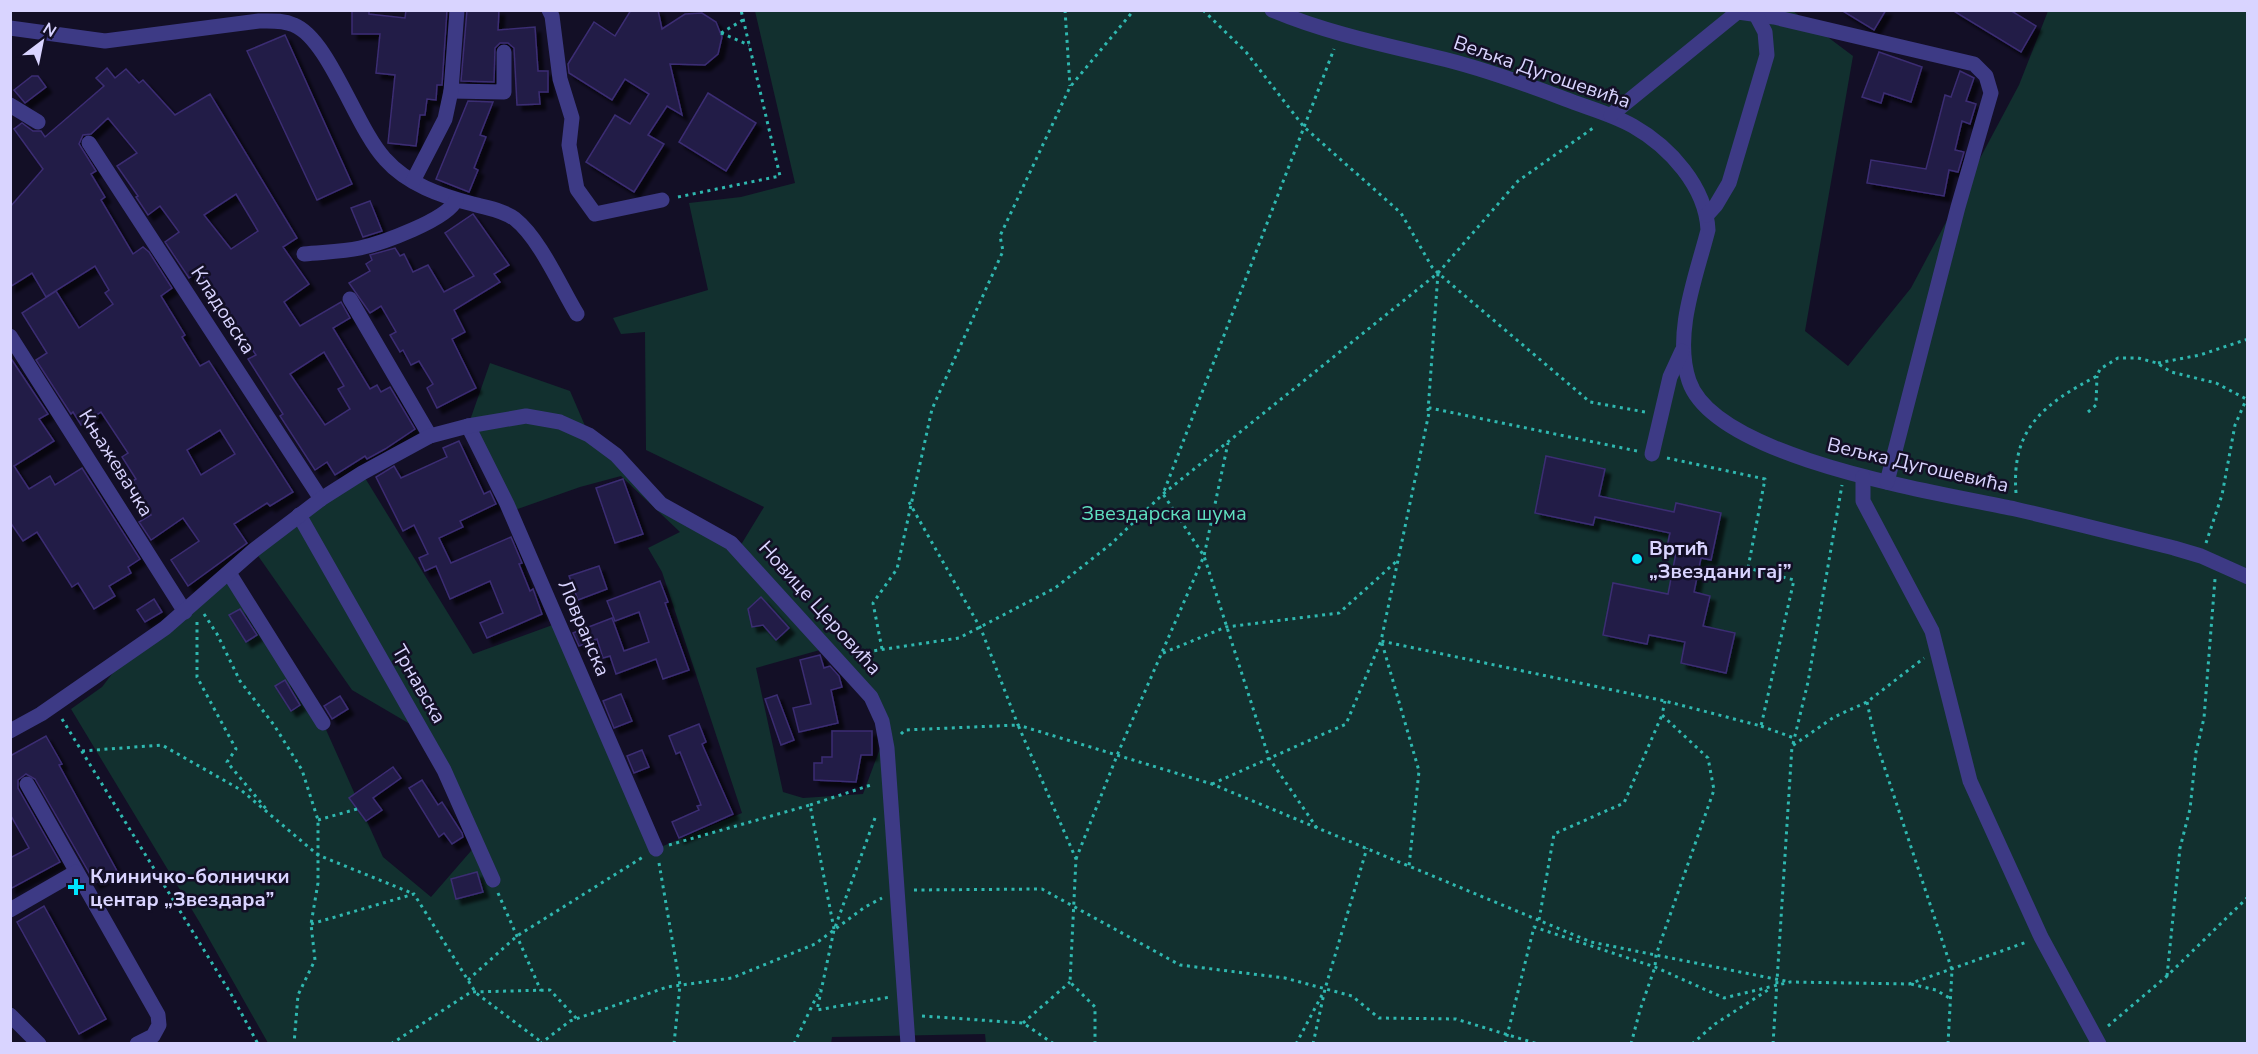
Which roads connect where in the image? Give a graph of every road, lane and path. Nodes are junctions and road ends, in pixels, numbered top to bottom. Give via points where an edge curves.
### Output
1 (457, 10) edge
2 (549, 10) edge
3 (741, 10) edge
4 (1065, 10) edge
5 (1134, 10) edge
6 (1203, 10) edge
7 (1272, 10) edge
8 (1741, 14) edge
9 (743, 20) junction
10 (10, 28) edge
11 (1340, 33) junction
12 (749, 45) junction
13 (504, 52) dead end
14 (1070, 87) junction
15 (451, 90) junction
16 (10, 105) edge
17 (1611, 116) junction
18 (38, 122) dead end
19 (1304, 127) junction
20 (89, 143) dead end
21 (413, 182) junction
22 (456, 200) junction
23 (662, 200) joint
24 (1707, 214) junction
25 (304, 254) dead end
26 (1438, 273) junction
27 (350, 299) dead end
28 (577, 314) dead end
29 (10, 336) edge
30 (2247, 339) edge
31 (1682, 351) junction
32 (2157, 363) junction
33 (2097, 376) junction
34 (2247, 400) edge
35 (2088, 412) dead end
36 (1661, 415) junction
37 (1427, 424) junction
38 (468, 426) junction
39 (430, 436) junction
40 (1228, 442) junction
41 (1652, 454) junction
42 (1844, 472) junction
43 (1863, 477) junction
44 (1887, 482) junction
45 (1163, 494) junction
46 (321, 499) junction
47 (910, 503) junction
48 (2018, 510) junction
49 (298, 515) junction
50 (1204, 556) junction
51 (2201, 556) junction
52 (1398, 560) junction
53 (2216, 562) junction
54 (1748, 567) junction
55 (1708, 571) dead end
56 (229, 573) junction
57 (2247, 577) edge
58 (191, 608) junction
59 (1226, 627) junction
60 (981, 629) junction
61 (1382, 641) junction
62 (1937, 647) junction
63 (882, 650) junction
64 (1162, 654) junction
65 (836, 656) junction
66 (1665, 701) junction
67 (1867, 702) junction
68 (53, 705) junction
69 (1662, 715) junction
70 (323, 723) dead end
71 (1018, 725) junction
72 (1761, 726) junction
73 (10, 731) edge
74 (1794, 738) junction
75 (1792, 746) junction
76 (888, 748) junction
77 (82, 751) junction
78 (1119, 753) junction
79 (1269, 758) junction
80 (889, 780) junction
81 (27, 784) dead end
82 (1212, 784) junction
83 (810, 805) junction
84 (357, 809) dead end
85 (877, 812) dead end
86 (274, 818) junction
87 (318, 820) junction
88 (1317, 828) junction
89 (1367, 848) junction
90 (656, 849) junction
91 (318, 855) junction
92 (1076, 859) junction
93 (1408, 866) junction
94 (76, 872) junction
95 (493, 880) joint
96 (897, 890) junction
97 (414, 894) junction
98 (2247, 897) edge
99 (1074, 906) junction
100 (10, 910) edge
101 (1539, 920) junction
102 (311, 924) junction
103 (834, 930) junction
104 (517, 936) junction
105 (2041, 937) junction
106 (1656, 956) junction
107 (1655, 967) junction
108 (1952, 970) junction
109 (2168, 976) junction
110 (1776, 979) junction
111 (468, 980) junction
112 (1070, 982) junction
113 (1790, 982) junction
114 (1909, 984) junction
115 (680, 985) junction
116 (822, 985) junction
117 (1775, 986) junction
118 (1325, 989) junction
119 (541, 991) junction
120 (476, 993) junction
121 (907, 994) junction
122 (1951, 999) junction
123 (10, 1015) edge
124 (908, 1015) junction
125 (577, 1019) junction
126 (1023, 1023) junction
127 (1507, 1035) junction
128 (2097, 1040) edge
129 (542, 1043) edge
130 (39, 1044) edge
131 (137, 1044) edge
132 (258, 1044) edge
133 (294, 1044) edge
134 (391, 1044) edge
135 (674, 1044) edge
136 (794, 1044) edge
137 (908, 1044) edge
138 (1054, 1044) edge
139 (1095, 1044) edge
140 (1296, 1044) edge
141 (1313, 1044) edge
142 (1505, 1044) edge
143 (1538, 1044) edge
144 (1631, 1044) edge
145 (1692, 1044) edge
146 (1773, 1044) edge
147 (1948, 1044) edge

1 - 15 street
2 - 23 street via 560,79 572,118 569,146 577,189 595,214
3 - 9 path
4 - 14 path
5 - 14 path
6 - 19 path via 1246,52
7 - 11 street, Вељка Дугошевића
8 - 17 street
8 - 24 street via 1766,32 1767,55 1729,183
8 - 44 street via 1974,64 1986,76 1991,93
9 - 12 path
9 - 12 path via 721,33
10 - 21 street via 105,41 259,21 282,21 297,26 322,52 371,142
11 - 17 street, Вељка Дугошевића via 1479,69
11 - 19 path
12 - 23 path via 780,176
13 - 15 street via 504,92
14 - 47 path via 1000,236 1003,251 932,410
15 - 21 street via 445,119
16 - 18 street
17 - 24 street, Вељка Дугошевића via 1651,138 1672,157 1701,197
17 - 26 path via 1518,181
19 - 26 path via 1401,213
19 - 45 path
20 - 46 street, Кладовска
21 - 22 street
22 - 25 street via 444,214 362,248
22 - 28 street via 515,219 530,234
24 - 31 street, Вељка Дугошевића via 1708,230
26 - 36 path via 1590,402
26 - 37 path
26 - 40 path
27 - 39 street
29 - 58 street, Књажевачка
30 - 32 path via 2200,355
31 - 36 street via 1670,377
31 - 42 street, Вељка Дугошевића via 1689,384 1725,423 1763,442
32 - 33 path via 2118,358 2100,369
32 - 34 path via 2171,372 2216,383
33 - 35 path via 2096,405
33 - 48 path via 2045,407 2023,438 2015,473
34 - 51 path via 2235,425 2222,495
36 - 41 street
37 - 41 path via 1430,408
37 - 52 path
38 - 39 street
38 - 65 street, Новице Церовића via 535,417 560,422 589,435 616,455 661,504 739,549
38 - 90 street, Ловранска via 507,504
39 - 46 street
40 - 45 path
40 - 50 path
41 - 54 path via 1765,479
42 - 43 street, Вељка Дугошевића
42 - 74 path via 1808,682
43 - 44 street, Вељка Дугошевића
43 - 62 street via 1863,501 1915,596
44 - 48 street, Вељка Дугошевића
45 - 50 path
45 - 60 path via 1111,544 1055,588
46 - 49 street
47 - 60 path
47 - 63 path via 897,569 873,603
48 - 51 street, Вељка Дугошевића
49 - 56 street
49 - 95 street, Трнавска via 444,770
50 - 59 path
50 - 64 path
51 - 53 street, Вељка Дугошевића
52 - 59 path via 1339,613
52 - 61 path
53 - 57 street, Вељка Дугошевића
53 - 109 path via 2204,718 2180,848
54 - 55 path via 1743,576
54 - 72 path via 1794,580
56 - 58 street
56 - 70 street
58 - 68 street
58 - 86 path via 197,677 236,749 227,762
58 - 87 path via 217,634 240,681 274,724 302,770
59 - 64 path
59 - 79 path
60 - 63 path via 959,638
60 - 71 path
61 - 66 path
61 - 79 path via 1347,724
61 - 93 path via 1419,771
62 - 67 path
62 - 105 street via 1970,781
63 - 65 path
64 - 78 path
65 - 76 street, Новице Церовића via 871,697
66 - 69 path
66 - 72 path
67 - 75 path via 1834,717
67 - 108 path via 1875,739
68 - 73 street
68 - 77 path
69 - 101 path via 1624,803 1554,834
69 - 106 path via 1708,759 1713,790
71 - 76 path via 905,729
71 - 78 path
71 - 92 path
72 - 74 path
74 - 75 path
75 - 110 path
76 - 80 street, Новице Церовића
77 - 86 path via 162,745 241,790
77 - 132 path
78 - 82 path
78 - 92 path
79 - 82 path
79 - 88 path
80 - 83 path
80 - 96 street, Новице Церовића
81 - 94 street
82 - 88 path
83 - 90 path
83 - 103 path
84 - 87 path
85 - 103 path
86 - 91 path
87 - 91 path
88 - 89 path
89 - 93 path
89 - 118 path
90 - 104 path
90 - 115 path
91 - 97 path
91 - 102 path
92 - 99 path
93 - 101 path
94 - 100 street
94 - 131 street via 158,1015 159,1025 153,1036
95 - 104 path
96 - 99 path via 1042,888
96 - 103 path
96 - 121 street, Новице Церовића
97 - 102 path
97 - 111 path
98 - 109 path
99 - 112 path
99 - 118 path via 1180,965 1285,978
101 - 106 path via 1591,942
102 - 133 path via 315,960 298,995
103 - 115 path via 815,944 732,978
103 - 116 path
104 - 111 path
104 - 119 path
105 - 108 path
105 - 128 street
106 - 107 path
106 - 110 path
107 - 117 path via 1724,998
107 - 127 path via 1534,927
107 - 144 path
108 - 114 path
108 - 122 path
109 - 128 path
110 - 113 path
110 - 117 path
111 - 120 path
112 - 126 path
112 - 139 path via 1095,1007
113 - 114 path
113 - 117 path
114 - 122 path via 1936,990
115 - 125 path
115 - 135 path
116 - 121 path via 817,1010
116 - 136 path
117 - 145 path via 1715,1024
117 - 146 path
118 - 127 path via 1352,996 1379,1018 1456,1019
118 - 140 path
118 - 141 path
119 - 120 path
119 - 125 path via 550,990
120 - 129 path
120 - 134 path via 471,992
121 - 124 street, Новице Церовића
122 - 147 path
123 - 130 street
124 - 126 path
124 - 137 street, Новице Церовића
125 - 129 path
126 - 138 path
127 - 142 path
127 - 143 path

